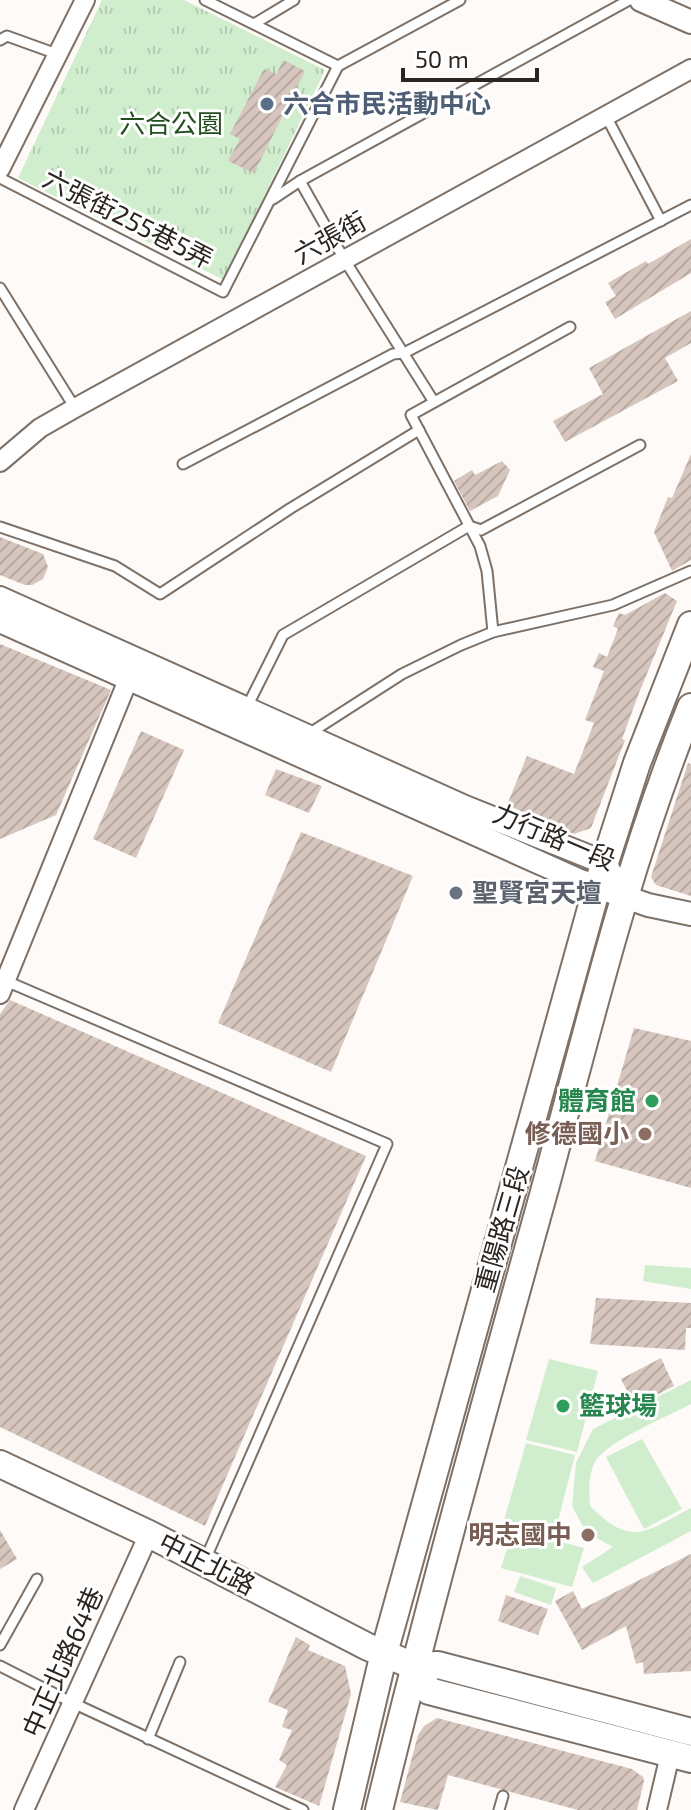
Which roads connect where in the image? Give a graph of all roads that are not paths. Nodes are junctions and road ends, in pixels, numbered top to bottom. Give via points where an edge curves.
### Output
1 (85, 0) edge
2 (205, 0) edge
3 (294, 0) edge
4 (460, 0) edge
5 (629, 0) edge
6 (641, 0) edge
7 (691, 22) edge
8 (254, 24) junction
9 (0, 40) edge
10 (57, 54) junction
11 (338, 66) junction
12 (691, 69) edge
13 (606, 116) junction
14 (0, 169) edge
15 (0, 178) edge
16 (300, 181) junction
17 (270, 201) junction
18 (691, 205) edge
19 (661, 221) junction
20 (344, 259) junction
21 (0, 288) edge
22 (570, 327) dead end
23 (404, 353) junction
24 (434, 402) junction
25 (75, 408) junction
26 (419, 430) junction
27 (640, 445) dead end
28 (0, 462) edge
29 (183, 464) dead end
30 (469, 526) junction
31 (0, 527) edge
32 (691, 571) edge
33 (0, 598) edge
34 (0, 621) edge
35 (691, 625) edge
36 (493, 632) junction
37 (128, 680) junction
38 (691, 707) edge
39 (242, 717) junction
40 (307, 735) junction
41 (601, 875) junction
42 (624, 896) junction
43 (691, 914) edge
44 (3, 987) edge
45 (0, 1464) edge
46 (149, 1534) junction
47 (204, 1562) junction
48 (37, 1579) dead end
49 (0, 1645) edge
50 (384, 1653) junction
51 (180, 1662) dead end
52 (0, 1666) edge
53 (414, 1666) junction
54 (73, 1703) junction
55 (691, 1732) edge
56 (148, 1739) junction
57 (680, 1757) edge
58 (503, 1796) dead end
59 (24, 1810) edge
60 (303, 1810) edge
61 (347, 1810) edge
62 (379, 1810) edge
63 (499, 1810) edge
64 (657, 1810) edge

1 - 10 street
2 - 8 lane
3 - 8 lane
4 - 11 lane
5 - 16 lane
6 - 7 street
8 - 11 lane
9 - 10 lane via 7,36
10 - 14 street
11 - 17 lane, 六張街255巷5弄
12 - 13 street, 六張街
13 - 19 lane
13 - 20 street, 六張街
15 - 17 lane, 六張街255巷5弄 via 223,292
16 - 17 lane
16 - 20 lane
18 - 19 lane
19 - 23 lane
20 - 23 lane
20 - 25 street, 六張街
21 - 25 lane
22 - 24 lane
23 - 24 lane
23 - 29 lane via 393,354
24 - 26 lane via 411,415
25 - 28 street, 六張街 via 40,428
26 - 30 lane
26 - 31 lane via 160,594 115,566
27 - 30 lane via 481,530
30 - 36 lane via 487,571
30 - 39 lane via 283,635
32 - 36 lane via 613,605
33 - 39 street, 力行路一段
34 - 37 street, 力行路一段
35 - 41 main road, 重陽路三段 via 637,763
36 - 40 lane via 402,674
37 - 39 street, 力行路一段
37 - 44 street
38 - 42 main road, 重陽路三段
39 - 40 street, 力行路一段
39 - 41 street, 力行路一段
40 - 41 street, 力行路一段
41 - 42 street, 力行路一段
41 - 50 main road, 重陽路三段
42 - 43 street
42 - 53 main road, 重陽路三段
44 - 47 lane via 387,1144
45 - 46 main road, 中正北路
46 - 47 main road, 中正北路
46 - 54 street, 中正北路64巷
47 - 50 main road, 中正北路
48 - 49 lane
50 - 53 main road, 中正北路
50 - 61 main road, 重陽路三段
51 - 56 lane
52 - 54 lane
53 - 55 main road, 中正北路 via 438,1665
53 - 57 main road, 中正北路 via 429,1691
53 - 62 main road, 重陽路三段
54 - 56 lane
54 - 59 street, 中正北路64巷
56 - 60 lane
57 - 64 street
58 - 63 lane

